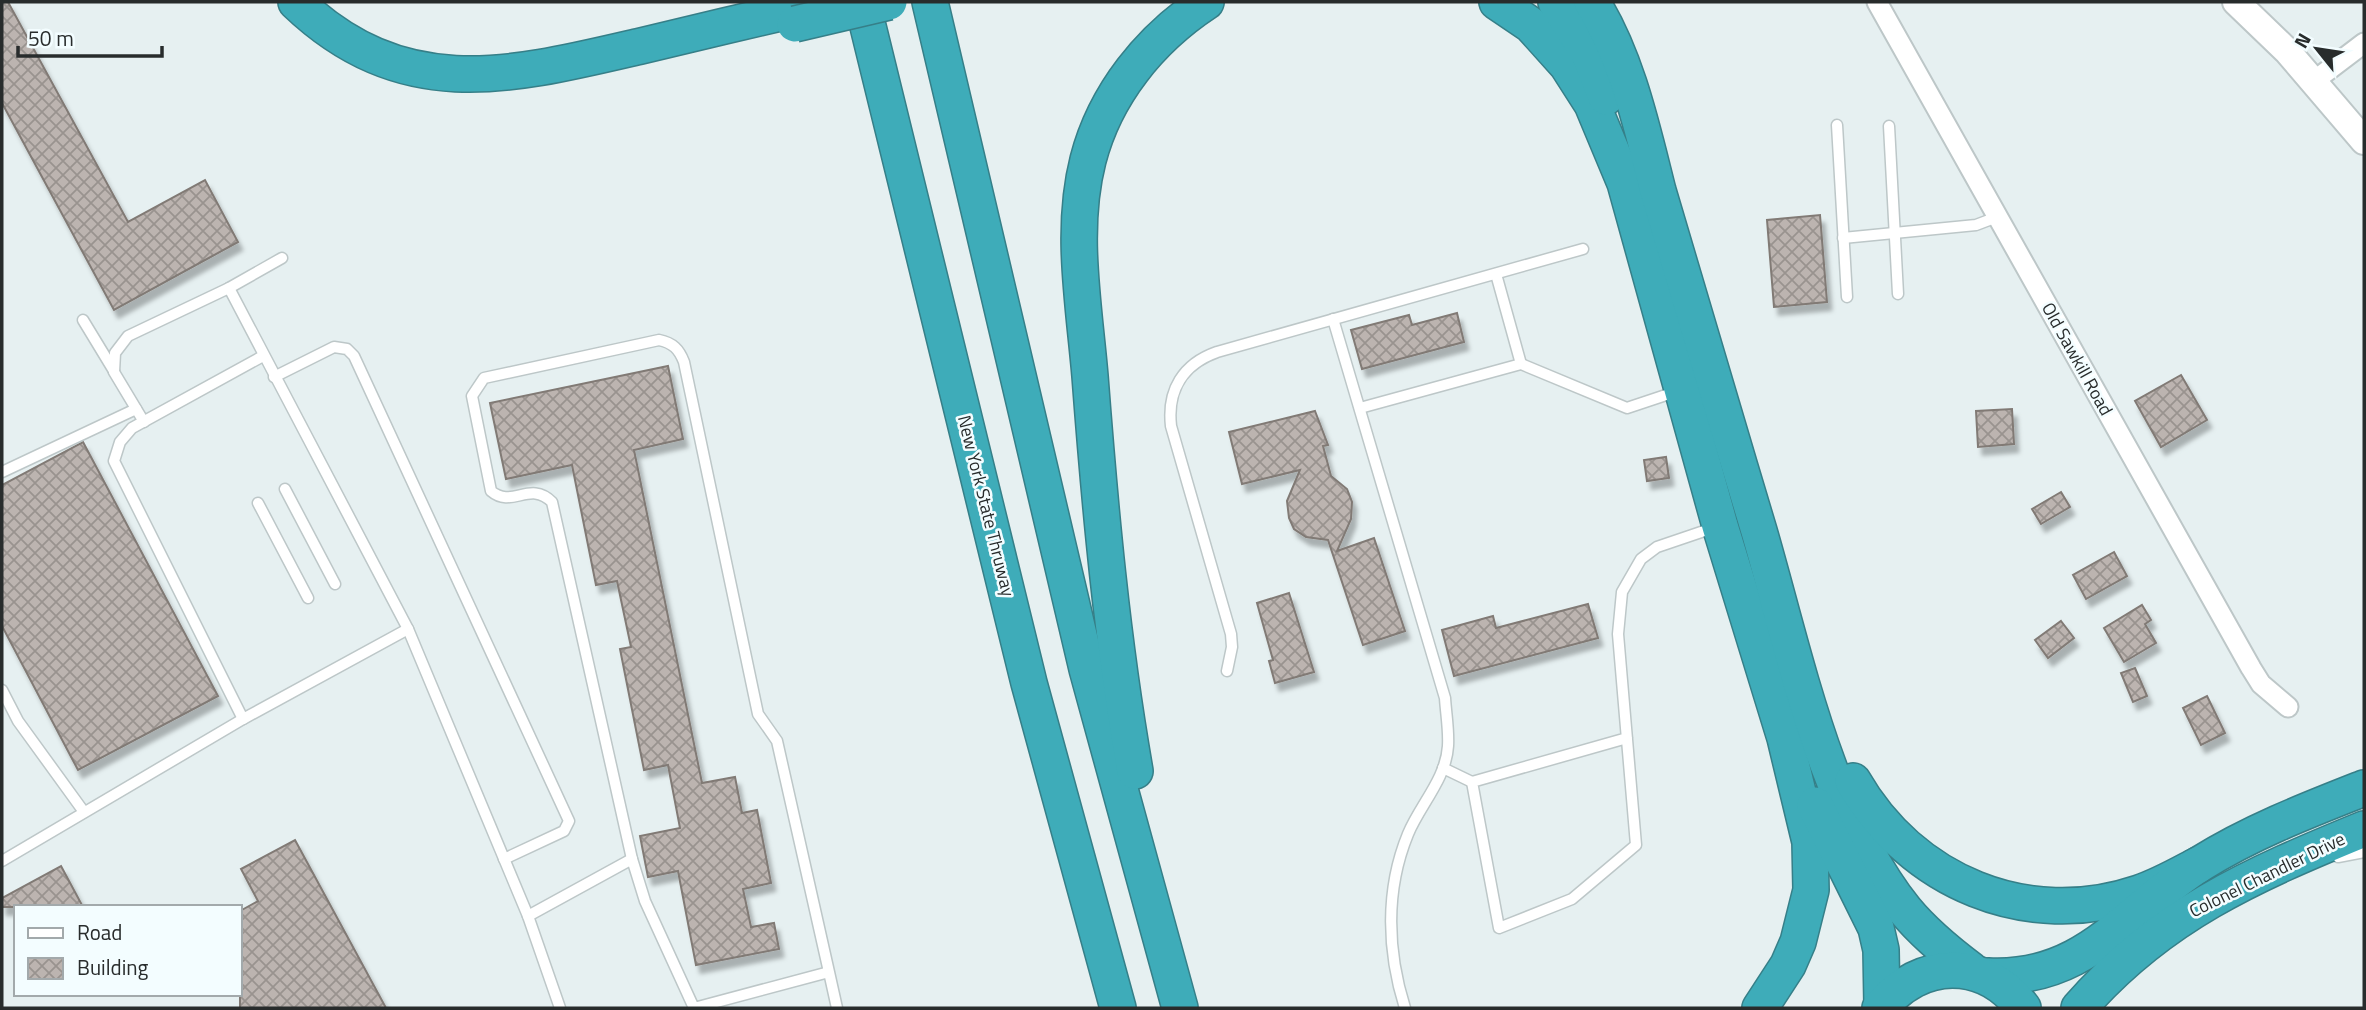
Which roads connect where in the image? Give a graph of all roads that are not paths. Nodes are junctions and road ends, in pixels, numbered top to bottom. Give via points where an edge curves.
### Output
1 (275, 2) edge
2 (296, 2) edge
3 (828, 2) edge
4 (856, 2) edge
5 (862, 2) edge
6 (889, 2) edge
7 (930, 2) edge
8 (1206, 2) edge
9 (1497, 2) edge
10 (1556, 2) edge
11 (1580, 2) edge
12 (1592, 2) edge
13 (1877, 2) edge
14 (2236, 2) edge
15 (793, 17) junction
16 (2364, 43) edge
17 (881, 77) junction
18 (2314, 81) junction
19 (1628, 87) junction
20 (1837, 125) dead end
21 (1889, 126) dead end
22 (2364, 141) edge
23 (1625, 183) junction
24 (1997, 217) junction
25 (1895, 234) junction
26 (1843, 238) junction
27 (1584, 249) dead end
28 (282, 258) dead end
29 (1496, 274) junction
30 (229, 288) junction
31 (1898, 294) dead end
32 (1847, 297) dead end
33 (1334, 319) junction
34 (83, 320) dead end
35 (263, 356) junction
36 (1521, 364) junction
37 (114, 372) junction
38 (274, 377) junction
39 (1683, 389) junction
40 (1360, 408) junction
41 (136, 409) junction
42 (144, 422) junction
43 (2, 472) edge
44 (285, 489) dead end
45 (258, 503) dead end
46 (1720, 526) junction
47 (335, 584) dead end
48 (308, 598) dead end
49 (408, 629) junction
50 (1796, 657) junction
51 (1227, 671) dead end
52 (2, 690) edge
53 (2288, 707) dead end
54 (243, 719) junction
55 (1627, 738) junction
56 (1785, 738) junction
57 (1443, 768) junction
58 (1472, 782) junction
59 (2364, 788) edge
60 (84, 813) junction
61 (2364, 829) edge
62 (2281, 850) junction
63 (2364, 852) edge
64 (504, 859) junction
65 (632, 859) junction
66 (2327, 859) dead end
67 (2, 861) edge
68 (2198, 866) junction
69 (528, 916) junction
70 (829, 972) junction
71 (1979, 973) junction
72 (1169, 975) junction
73 (1881, 1007) edge
74 (560, 1008) edge
75 (837, 1008) edge
76 (1118, 1008) edge
77 (1180, 1008) edge
78 (1405, 1008) edge
79 (1760, 1008) edge
80 (2023, 1008) edge
81 (2079, 1008) edge

1 - 15 highway via 344,56 395,78 452,90 540,84
2 - 15 highway via 329,29 374,54 426,71 478,76 537,70
3 - 15 highway
4 - 17 highway
5 - 17 highway, New York State Thruway
6 - 15 highway, bridge
7 - 72 highway via 1087,669
8 - 72 highway via 1156,41 1114,97 1088,159 1079,230 1111,607
9 - 23 highway via 1531,25 1567,65 1592,104
10 - 23 highway via 1583,41 1600,77 1619,136
11 - 19 highway via 1608,44
12 - 19 highway
13 - 24 street, Old Sawkill Road
14 - 18 street
16 - 18 street
17 - 76 highway, New York State Thruway via 1029,683
18 - 22 street
19 - 50 highway
20 - 26 lane
21 - 25 lane
23 - 39 highway
24 - 25 lane via 1976,225
24 - 53 street, Old Sawkill Road via 2250,668
25 - 26 lane
25 - 31 lane
26 - 32 lane
27 - 29 lane
28 - 30 lane
29 - 33 lane
29 - 36 lane
30 - 35 lane
30 - 37 lane via 128,337 116,353
33 - 40 lane
33 - 51 lane via 1202,357 1188,367 1172,395 1171,426 1231,634
34 - 37 lane
35 - 38 lane
35 - 42 lane
36 - 39 lane via 1627,408
36 - 40 lane
37 - 41 lane
38 - 49 lane
38 - 64 lane via 334,347 347,349 354,356 569,821 564,831
39 - 46 highway
40 - 57 lane via 1445,698 1448,747
41 - 42 lane
41 - 43 lane
42 - 54 lane via 120,442 114,461
44 - 47 lane
45 - 48 lane
46 - 55 lane via 1657,547 1641,559 1622,592 1618,634
46 - 56 highway
49 - 54 lane
49 - 64 lane
50 - 68 highway via 1872,811 1911,853 1949,879 2013,901 2087,904 2139,893
50 - 71 highway via 1836,782 1872,861 1921,929
52 - 60 lane via 18,721
54 - 60 lane
55 - 58 lane
55 - 58 lane via 1636,845 1572,899 1499,928
56 - 73 highway via 1839,858 1877,928
56 - 79 highway via 1810,842 1811,890 1798,942
57 - 58 lane
57 - 78 lane via 1409,833 1391,899 1391,938
59 - 62 highway, Colonel Chandler Drive
60 - 67 lane
61 - 62 highway, Colonel Chandler Drive
62 - 68 highway, Colonel Chandler Drive
62 - 81 highway, Colonel Chandler Drive via 2250,879 2153,936
63 - 66 lane
64 - 69 lane
65 - 69 lane
65 - 70 lane via 645,901 694,1008
65 - 70 lane via 552,502 533,492 498,497 491,491 472,396 484,378 659,340 679,350 684,362 758,714 777,741
68 - 71 highway, Colonel Chandler Drive via 2092,950 2049,967 2002,977
69 - 74 lane
70 - 75 lane
71 - 73 highway, Colonel Chandler Drive via 1947,970 1922,976 1900,988
71 - 80 highway
72 - 77 highway

